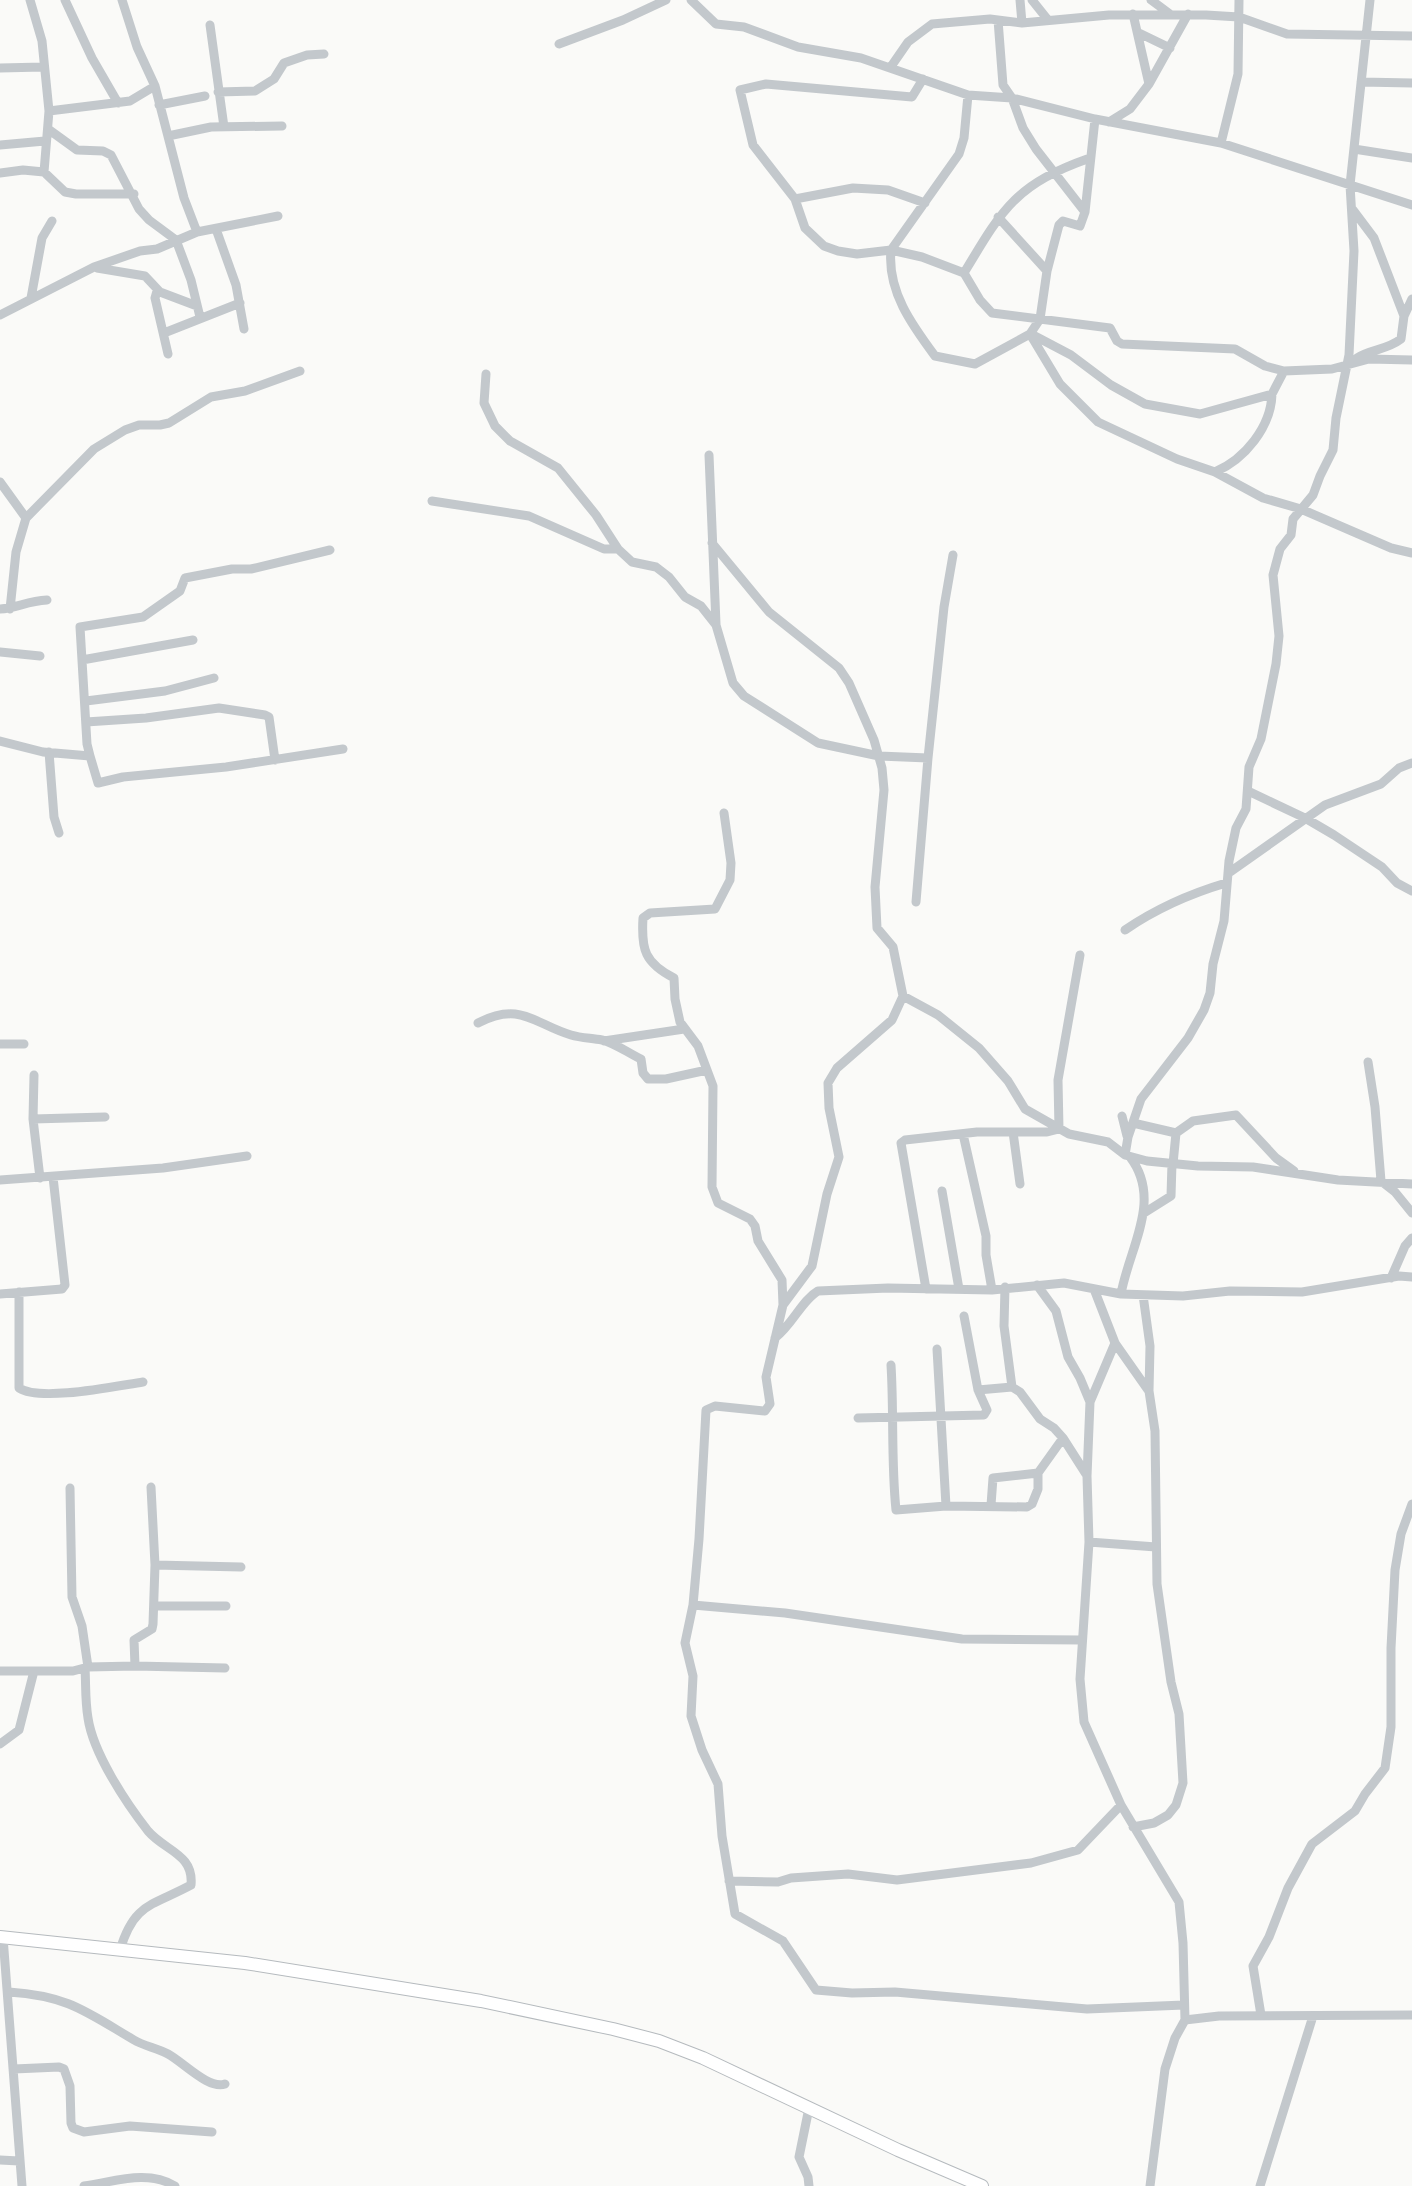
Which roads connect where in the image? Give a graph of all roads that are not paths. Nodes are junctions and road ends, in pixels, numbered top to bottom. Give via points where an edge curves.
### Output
1 (30, 0) edge
2 (65, 0) edge
3 (122, 0) edge
4 (666, 0) edge
5 (691, 0) edge
6 (1020, 0) edge
7 (1032, 0) edge
8 (1151, 0) edge
9 (1239, 0) edge
10 (1383, 0) edge
11 (1371, 2) edge
12 (1133, 14) junction
13 (1170, 14) junction
14 (1188, 14) junction
15 (1239, 17) junction
16 (998, 20) junction
17 (1048, 20) junction
18 (1022, 23) junction
19 (210, 25) dead end
20 (1139, 33) junction
21 (1368, 35) junction
22 (1412, 36) edge
23 (559, 44) dead end
24 (1170, 48) junction
25 (324, 54) dead end
26 (43, 67) junction
27 (0, 68) edge
28 (890, 68) junction
29 (923, 79) junction
30 (1361, 82) junction
31 (1412, 83) edge
32 (1149, 84) junction
33 (155, 86) junction
34 (218, 92) junction
35 (968, 95) junction
36 (205, 96) dead end
37 (1012, 98) junction
38 (118, 103) junction
39 (159, 105) junction
40 (49, 111) junction
41 (1095, 119) junction
42 (1109, 122) junction
43 (282, 126) dead end
44 (224, 127) junction
45 (48, 129) junction
46 (168, 136) junction
47 (45, 141) junction
48 (1221, 143) junction
49 (0, 145) edge
50 (1354, 149) junction
51 (1090, 158) junction
52 (1412, 158) edge
53 (44, 172) junction
54 (1052, 172) junction
55 (0, 173) edge
56 (1350, 185) junction
57 (134, 194) junction
58 (795, 199) junction
59 (925, 203) junction
60 (1412, 205) edge
61 (1353, 210) junction
62 (1085, 212) junction
63 (278, 216) dead end
64 (998, 217) junction
65 (52, 221) dead end
66 (216, 229) junction
67 (197, 232) junction
68 (176, 240) junction
69 (891, 250) junction
70 (94, 267) junction
71 (1047, 271) junction
72 (964, 273) junction
73 (157, 291) junction
74 (31, 298) junction
75 (1412, 299) edge
76 (240, 303) junction
77 (197, 306) junction
78 (0, 315) edge
79 (1404, 316) junction
80 (200, 317) junction
81 (1040, 319) junction
82 (244, 329) dead end
83 (164, 333) junction
84 (1030, 334) junction
85 (168, 354) dead end
86 (1412, 360) edge
87 (1347, 365) junction
88 (300, 371) dead end
89 (1284, 371) junction
90 (486, 374) dead end
91 (1272, 394) junction
92 (709, 455) dead end
93 (1215, 472) junction
94 (0, 482) edge
95 (432, 501) dead end
96 (1301, 509) junction
97 (26, 518) junction
98 (712, 543) junction
99 (618, 549) junction
100 (330, 550) dead end
101 (1412, 553) edge
102 (953, 555) dead end
103 (0, 579) edge
104 (11, 579) junction
105 (47, 600) dead end
106 (5, 609) edge
107 (716, 625) junction
108 (193, 640) dead end
109 (0, 652) edge
110 (40, 656) dead end
111 (82, 660) junction
112 (214, 678) dead end
113 (86, 701) junction
114 (86, 722) junction
115 (0, 741) edge
116 (343, 749) dead end
117 (49, 752) junction
118 (90, 756) junction
119 (879, 756) junction
120 (928, 758) junction
121 (275, 760) junction
122 (1412, 763) edge
123 (1248, 791) junction
124 (724, 813) dead end
125 (1305, 818) junction
126 (59, 833) dead end
127 (1230, 872) junction
128 (1226, 883) junction
129 (1412, 891) edge
130 (916, 902) dead end
131 (1125, 930) dead end
132 (1080, 955) dead end
133 (903, 996) junction
134 (478, 1023) dead end
135 (684, 1029) junction
136 (604, 1041) junction
137 (0, 1044) edge
138 (24, 1044) dead end
139 (1368, 1062) dead end
140 (707, 1070) junction
141 (34, 1075) dead end
142 (105, 1117) dead end
143 (33, 1119) junction
144 (1132, 1124) junction
145 (1059, 1129) junction
146 (1013, 1132) junction
147 (1176, 1133) junction
148 (963, 1134) junction
149 (1127, 1155) junction
150 (247, 1156) dead end
151 (1142, 1164) junction
152 (1173, 1164) junction
153 (1297, 1173) junction
154 (53, 1177) junction
155 (40, 1178) junction
156 (0, 1180) edge
157 (1381, 1181) junction
158 (1020, 1184) dead end
159 (1412, 1184) edge
160 (942, 1191) dead end
161 (1146, 1197) junction
162 (1155, 1207) junction
163 (1144, 1213) junction
164 (1412, 1213) edge
165 (1412, 1238) edge
166 (1412, 1277) edge
167 (1391, 1278) junction
168 (1037, 1285) junction
169 (1005, 1287) junction
170 (926, 1289) junction
171 (959, 1289) junction
172 (1094, 1289) junction
173 (992, 1290) junction
174 (19, 1292) junction
175 (0, 1294) edge
176 (1121, 1294) junction
177 (1143, 1295) junction
178 (783, 1305) junction
179 (964, 1316) dead end
180 (775, 1338) junction
181 (1115, 1343) junction
182 (937, 1349) dead end
183 (891, 1365) dead end
184 (143, 1382) dead end
185 (1012, 1387) junction
186 (978, 1390) junction
187 (1149, 1391) junction
188 (1090, 1402) junction
189 (895, 1417) junction
190 (940, 1417) junction
191 (858, 1418) dead end
192 (1063, 1438) junction
193 (1038, 1473) junction
194 (1087, 1476) junction
195 (151, 1487) dead end
196 (70, 1488) dead end
197 (1412, 1504) edge
198 (991, 1505) junction
199 (946, 1506) junction
200 (1089, 1542) junction
201 (1156, 1547) junction
202 (155, 1565) junction
203 (241, 1567) dead end
204 (693, 1605) junction
205 (154, 1606) junction
206 (226, 1606) dead end
207 (1082, 1640) junction
208 (135, 1666) junction
209 (86, 1668) junction
210 (225, 1668) dead end
211 (0, 1671) edge
212 (34, 1671) junction
213 (0, 1744) edge
214 (1121, 1805) junction
215 (1133, 1827) junction
216 (729, 1881) junction
217 (2, 1937) edge
218 (120, 1950) junction
219 (9, 1992) junction
220 (1184, 2005) junction
221 (1261, 2015) junction
222 (1412, 2015) edge
223 (1313, 2016) junction
224 (1185, 2020) junction
225 (14, 2069) junction
226 (225, 2084) dead end
227 (809, 2108) junction
228 (212, 2132) dead end
229 (0, 2160) edge
230 (19, 2161) junction
231 (22, 2186) edge
232 (84, 2186) edge
233 (175, 2186) edge
234 (809, 2186) edge
235 (982, 2186) edge
236 (1150, 2186) edge
237 (1260, 2186) edge

1 - 26 street
2 - 38 street
3 - 33 street
4 - 23 street
5 - 28 street via 716,24
6 - 18 street
7 - 17 street
8 - 13 street
9 - 15 street
10 - 11 street
11 - 21 street
12 - 13 street
12 - 17 street
12 - 20 street
13 - 14 street
14 - 15 street
14 - 24 street
15 - 21 street via 1281,33
15 - 48 street via 1238,74
16 - 18 street
16 - 28 street via 932,24 908,42
16 - 37 street via 1003,85
17 - 18 street
19 - 34 street
20 - 24 street
20 - 32 street
21 - 22 street
21 - 30 street
24 - 32 street
25 - 34 street via 284,63 274,79 255,91
26 - 27 street
26 - 40 street
28 - 29 street
29 - 35 street
29 - 58 street via 912,97 766,84 740,90 753,145
30 - 31 street
30 - 50 street
32 - 42 street via 1130,109
33 - 38 street
33 - 39 street
34 - 44 street
35 - 37 street
35 - 59 street via 959,154
36 - 39 street
37 - 41 street
37 - 54 street via 1023,128
38 - 40 street
39 - 46 street
40 - 45 street
41 - 42 street
41 - 51 street
42 - 48 street
43 - 44 street
44 - 46 street
45 - 47 street
45 - 57 street via 77,150 108,152
46 - 67 street
47 - 49 street
47 - 53 street
48 - 56 street
50 - 52 street
50 - 56 street
51 - 54 street
51 - 62 street
53 - 55 street
53 - 57 street via 65,192
54 - 62 street
54 - 64 street
56 - 60 street
56 - 61 street
57 - 68 street via 149,220
58 - 59 street via 853,188 888,190
58 - 69 street via 805,228 824,246 857,254
59 - 69 street
61 - 79 street via 1374,238
61 - 87 street
62 - 71 street via 1080,226 1063,221 1059,225
63 - 66 street
64 - 71 street
64 - 72 street
65 - 74 street via 42,238
66 - 67 street
66 - 76 street
67 - 68 street
68 - 70 street
68 - 77 street
69 - 72 street
69 - 84 street via 890,269 901,302 935,356 975,364
70 - 73 street via 145,276
70 - 74 street
71 - 81 street
72 - 81 street via 992,313
73 - 77 street
73 - 83 street
74 - 78 street
75 - 79 street
76 - 80 street
76 - 82 street
77 - 80 street
79 - 87 street via 1401,339
80 - 83 street
81 - 84 street
81 - 89 street via 1110,328 1120,343 1132,346 1235,349
83 - 85 street
84 - 91 street via 1145,404 1200,414
84 - 93 street via 1060,384 1098,422
86 - 87 street via 1369,359
87 - 89 street
87 - 96 street via 1333,450
88 - 97 street via 211,397 160,425 125,430 94,449
89 - 91 street
90 - 99 street via 484,403 495,426 510,441 558,468
91 - 93 street via 1262,432
92 - 98 street
93 - 96 street via 1263,498
94 - 97 street
95 - 99 street via 529,516 604,549
96 - 101 street
96 - 123 street via 1273,575 1276,664 1261,739 1249,767
97 - 104 street
98 - 107 street
98 - 119 street via 769,612 839,668
99 - 107 street via 632,562 656,567 669,577
100 - 111 street via 185,578 180,591 143,617 80,627
102 - 120 street
103 - 104 street
104 - 106 street
105 - 106 street
107 - 119 street via 733,683 744,696 818,743
108 - 111 street
109 - 110 street
111 - 113 street
112 - 113 street via 165,691
113 - 114 street
114 - 118 street
114 - 121 street via 219,708 267,716
115 - 117 street
116 - 121 street
117 - 118 street
117 - 126 street
118 - 121 street via 98,783
119 - 120 street
119 - 133 street via 884,790 875,887 877,928 893,947
120 - 130 street
122 - 125 street via 1381,784
123 - 125 street
123 - 127 street
124 - 135 street via 730,880 715,909 650,913 643,918 647,958 674,978
125 - 127 street
125 - 129 street
127 - 128 street
128 - 131 street via 1171,902
128 - 144 street via 1224,921 1204,1010 1147,1088
132 - 145 street via 1058,1080
133 - 145 street via 938,1015 979,1048 1025,1109
133 - 178 street via 892,1020 837,1068 828,1083 839,1157 812,1266
134 - 136 street via 522,1014 567,1034
135 - 136 street
135 - 140 street
136 - 140 street via 641,1059 648,1079
137 - 138 street
139 - 157 street
140 - 178 street via 713,1086 712,1187 718,1203 755,1226 758,1241 782,1280
141 - 143 street
142 - 143 street
143 - 155 street
144 - 147 street
144 - 149 street via 1122,1116
145 - 146 street
145 - 149 street via 1108,1142
146 - 148 street
146 - 158 street
147 - 152 street
147 - 153 street via 1193,1121 1236,1115
148 - 170 street via 901,1143
148 - 173 street
149 - 151 street
150 - 154 street
151 - 152 street
151 - 161 street
152 - 153 street
152 - 162 street via 1171,1196
153 - 157 street
154 - 155 street
154 - 174 street via 65,1285
155 - 156 street
157 - 159 street
157 - 164 street
160 - 171 street
161 - 162 street
161 - 163 street
162 - 163 street
163 - 176 street
165 - 167 street
166 - 167 street
167 - 177 street via 1302,1292
168 - 169 street
168 - 172 street
168 - 188 street via 1056,1311 1068,1357
169 - 173 street
169 - 185 street
170 - 171 street
170 - 180 street via 818,1291
171 - 173 street
172 - 176 street
172 - 181 street
174 - 175 street
174 - 184 street via 19,1388 27,1394
176 - 177 street
177 - 187 street
178 - 180 street
179 - 186 street
180 - 204 street via 766,1377 770,1404 765,1411 715,1406 706,1410
181 - 187 street
181 - 188 street
182 - 190 street
183 - 189 street
185 - 186 street
185 - 192 street
186 - 190 street via 987,1410 984,1415
187 - 201 street via 1155,1431
188 - 194 street
189 - 190 street
189 - 191 street
189 - 199 street via 896,1510
190 - 199 street
192 - 193 street
192 - 194 street
193 - 198 street via 993,1478
193 - 198 street via 1032,1504
194 - 200 street
195 - 202 street
196 - 209 street via 72,1597 82,1626
197 - 221 street via 1395,1570 1385,1768 1355,1811 1312,1844 1288,1888 1253,1966
198 - 199 street
200 - 201 street
200 - 207 street
201 - 215 street via 1183,1783 1168,1815
202 - 203 street
202 - 205 street
204 - 207 street via 962,1639
204 - 216 street via 685,1643 693,1676 691,1716 718,1784
205 - 206 street
205 - 208 street via 152,1629 134,1640
207 - 214 street via 1084,1722
208 - 209 street
208 - 210 street
209 - 212 street
209 - 218 street via 88,1719 103,1760 151,1834 185,1860 192,1872 191,1885 139,1911
211 - 212 street
212 - 213 street via 19,1730
214 - 215 street
214 - 216 street via 1078,1850 1031,1863 897,1880 848,1874
215 - 220 street via 1179,1902
216 - 220 street via 735,1914 783,1941 816,1990 1087,2009
217 - 218 main road
217 - 219 street
218 - 227 main road via 245,1963 558,2015 659,2041
219 - 225 street
219 - 226 street via 42,1995 84,2009 169,2054 204,2080
220 - 224 street
221 - 223 street
221 - 224 street
222 - 223 street
223 - 237 street
224 - 236 street via 1165,2069
225 - 228 street via 64,2069 71,2123 84,2132 130,2126
225 - 230 street
227 - 234 street via 799,2157
227 - 235 main road
229 - 230 street
230 - 231 street
232 - 233 street via 144,2176

